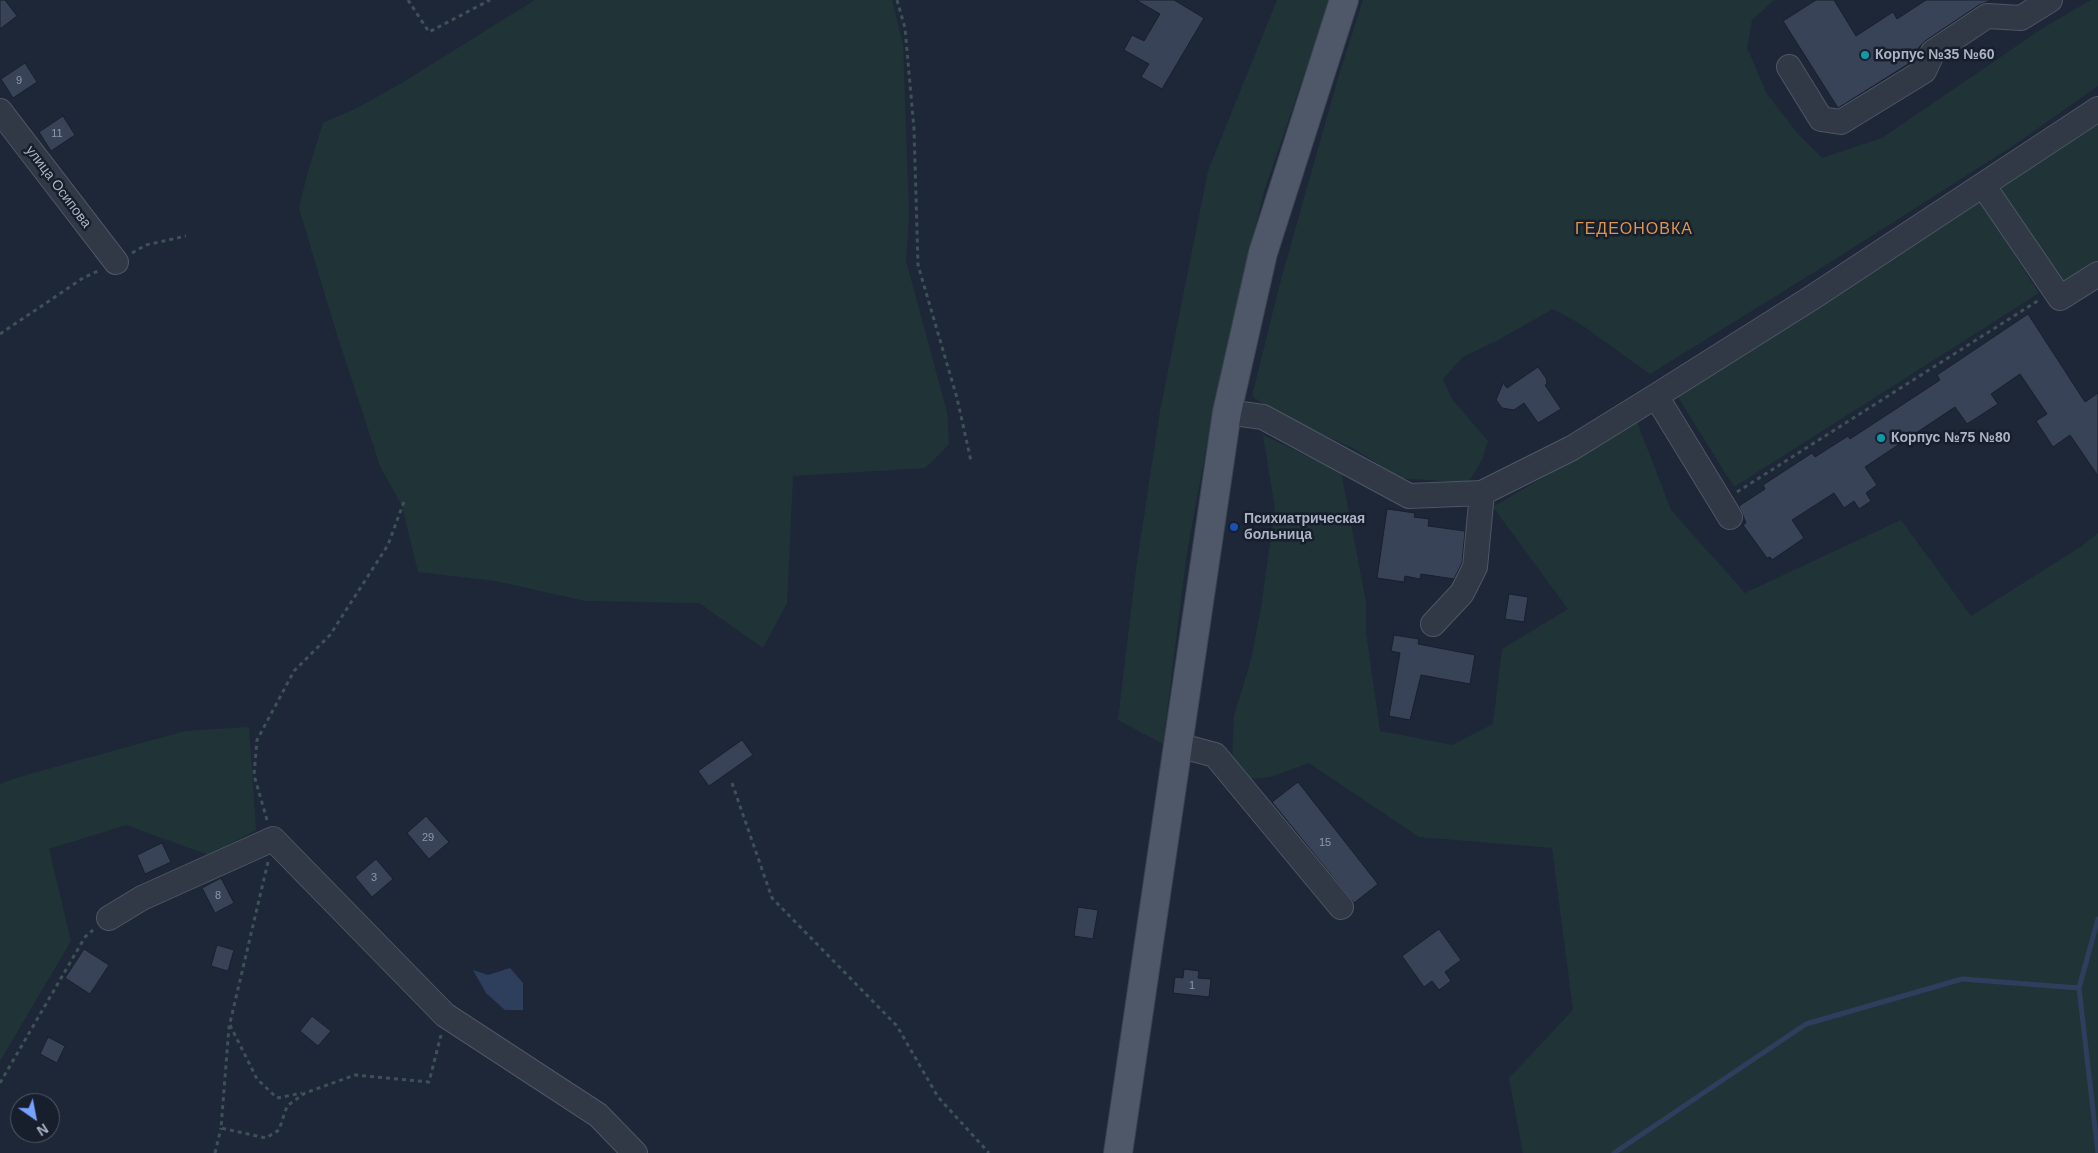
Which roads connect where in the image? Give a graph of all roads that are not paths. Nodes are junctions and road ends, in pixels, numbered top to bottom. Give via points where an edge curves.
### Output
1 (1344, 0) edge
2 (2050, 0) edge
3 (1789, 67) dead end
4 (2098, 109) edge
5 (0, 111) edge
6 (1983, 185) junction
7 (116, 262) road end
8 (2098, 274) edge
9 (1656, 396) junction
10 (1227, 412) junction
11 (1482, 493) junction
12 (1726, 510) road end
13 (1432, 624) dead end
14 (1178, 746) junction
15 (1341, 906) dead end
16 (109, 918) road end
17 (635, 1153) edge
18 (1118, 1153) edge

1 - 10 main road via 1263,253
2 - 3 street via 2021,18 1987,16 1933,52 1924,71 1841,122 1821,118
4 - 6 street
5 - 7 street, улица Осипова
6 - 8 street via 2060,298
6 - 9 street
9 - 11 street via 1572,448
9 - 12 street
10 - 11 street via 1263,417 1409,496
10 - 14 main road
11 - 13 street via 1475,567 1462,593
14 - 15 street via 1215,755
14 - 18 main road
16 - 17 street via 142,898 273,839 446,1015 598,1115

